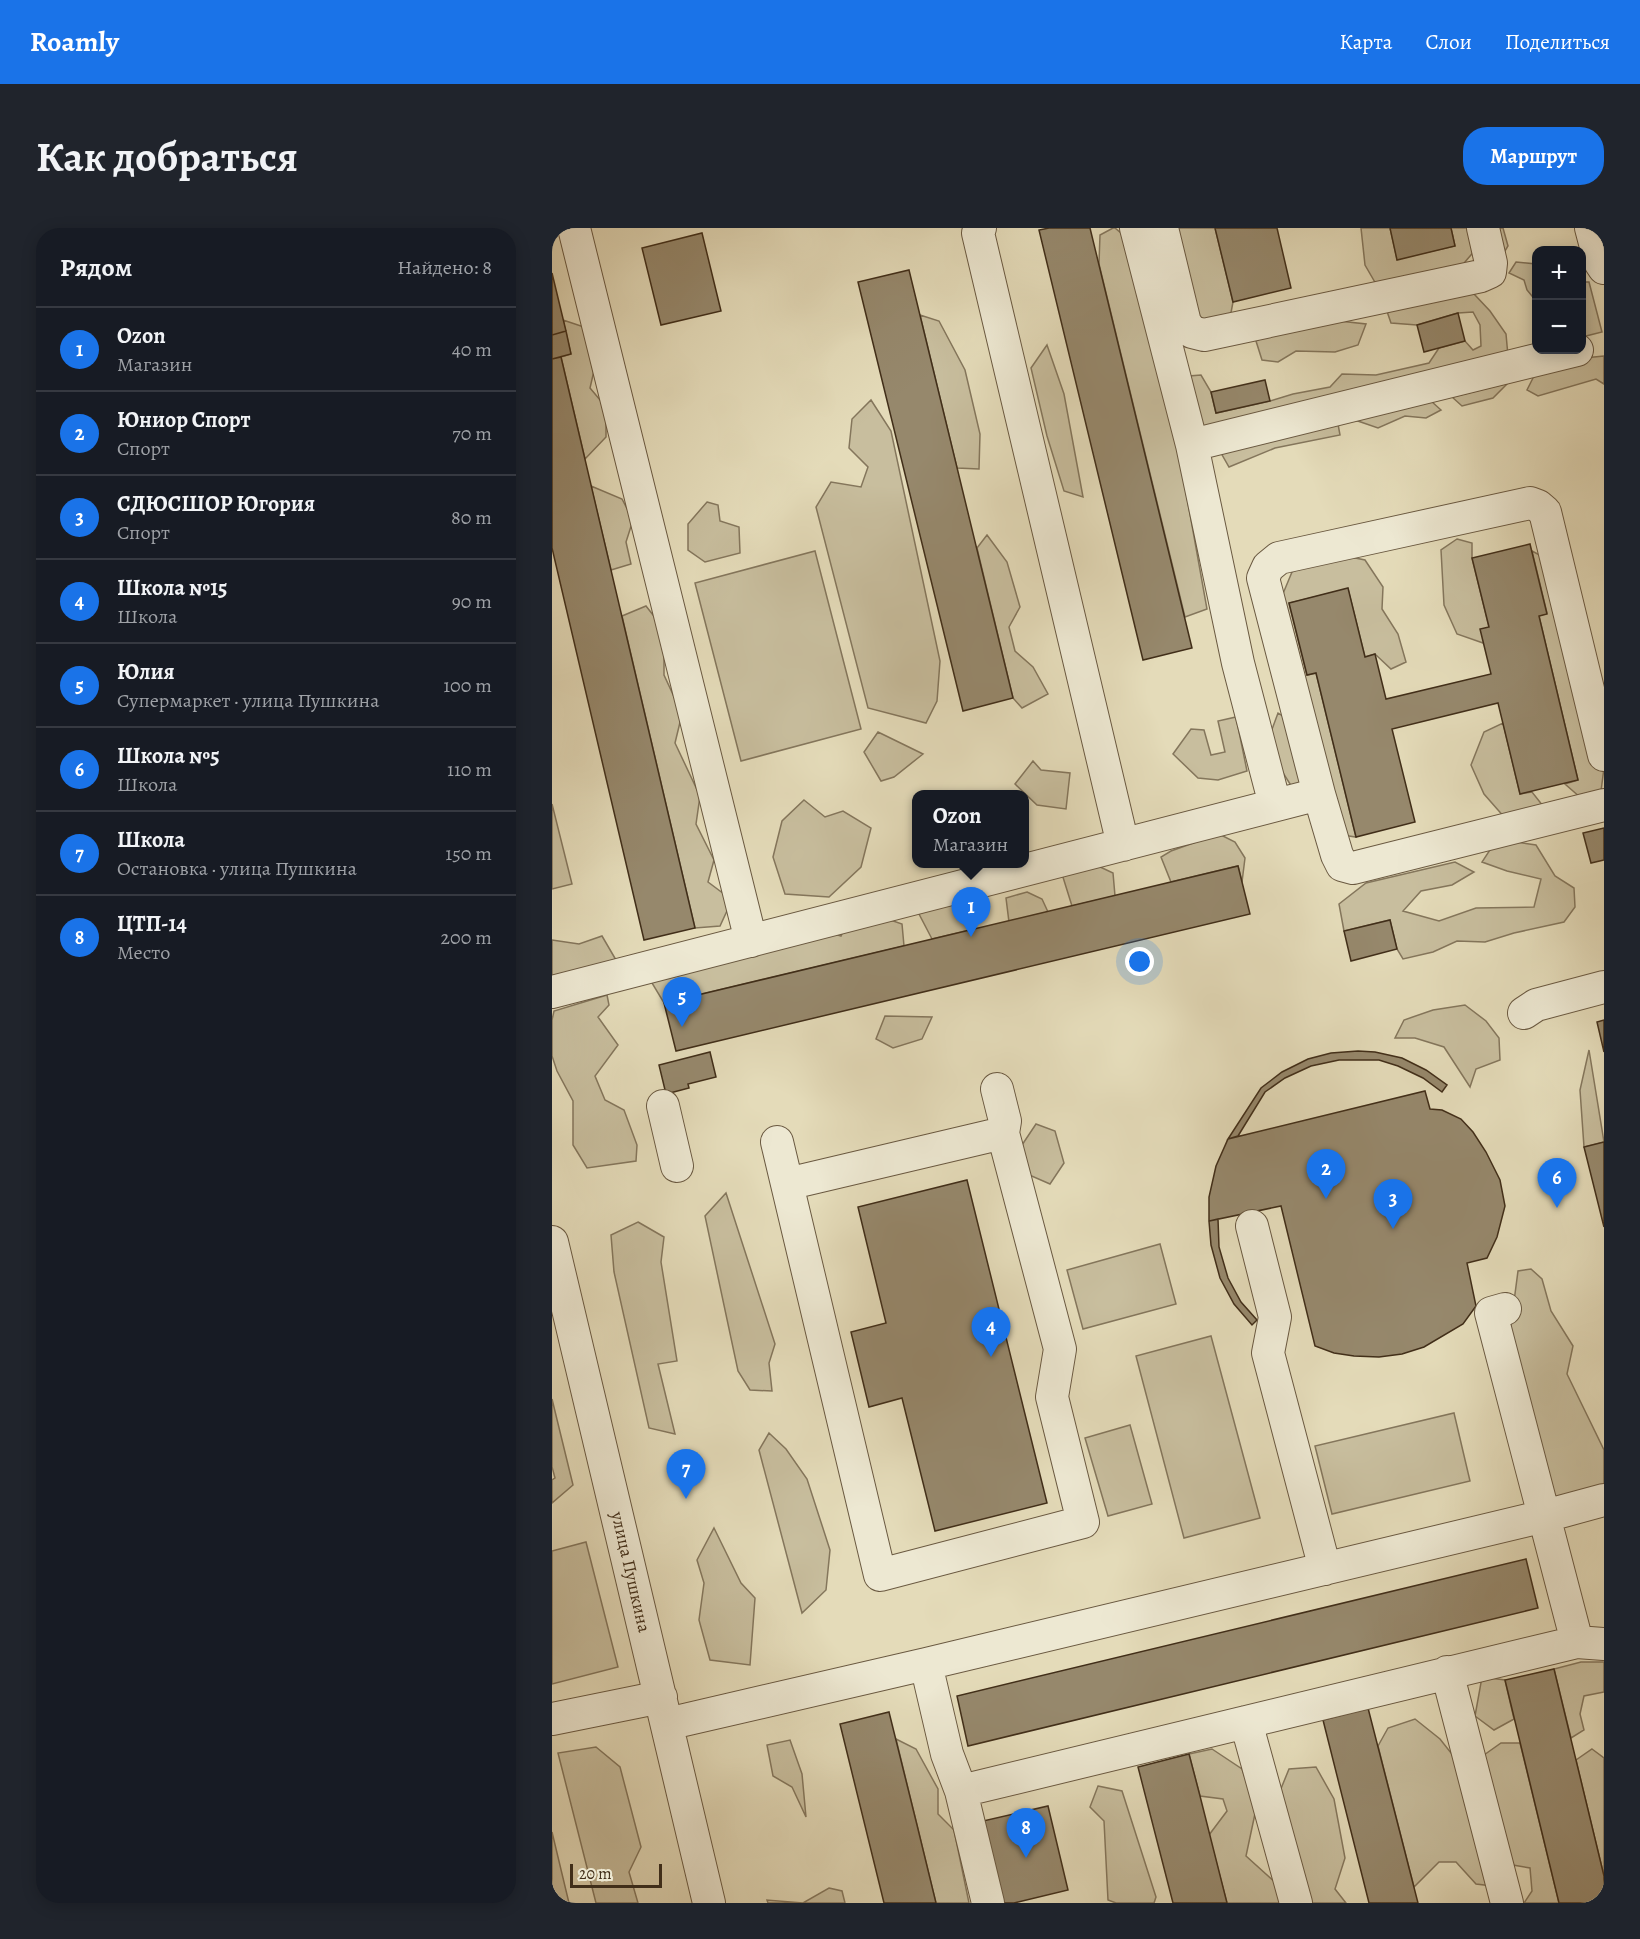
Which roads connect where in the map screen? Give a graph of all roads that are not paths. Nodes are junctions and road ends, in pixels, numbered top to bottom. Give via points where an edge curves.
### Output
1 (574, 228) edge
2 (1136, 228) edge
3 (1161, 228) edge
4 (1483, 228) edge
5 (1591, 228) edge
6 (973, 230) edge
7 (1604, 268) edge
8 (1604, 343) edge
9 (1586, 348) edge
10 (1560, 354) edge
11 (1192, 445) junction
12 (1604, 755) edge
13 (1319, 794) junction
14 (1275, 805) junction
15 (1604, 806) edge
16 (1123, 845) junction
17 (751, 941) junction
18 (1604, 987) edge
19 (552, 992) edge
20 (1524, 1012) dead end
21 (997, 1089) dead end
22 (663, 1106) dead end
23 (1003, 1133) junction
24 (777, 1142) dead end
25 (677, 1166) dead end
26 (787, 1184) junction
27 (1252, 1226) dead end
28 (552, 1242) edge
29 (1505, 1309) dead end
30 (1604, 1500) edge
31 (1545, 1516) junction
32 (1325, 1569) junction
33 (1590, 1643) edge
34 (926, 1664) junction
35 (1447, 1672) junction
36 (664, 1710) junction
37 (552, 1719) edge
38 (1246, 1722) junction
39 (961, 1791) junction
40 (709, 1903) edge
41 (988, 1903) edge
42 (1296, 1903) edge
43 (1507, 1903) edge

1 - 17 street
2 - 11 street
3 - 4 street via 1185,323 1192,332 1204,335 1481,276 1490,272 1491,263
5 - 7 street
6 - 16 street
8 - 9 street
10 - 11 street
11 - 14 street via 1238,663
12 - 13 street via 1545,512 1530,503 1279,558 1268,567 1263,578
13 - 14 street
13 - 15 street via 1337,855 1342,865 1353,868
14 - 16 street
16 - 17 street
17 - 19 street
18 - 20 street via 1536,1005
21 - 23 street via 1005,1121
22 - 25 street
23 - 26 street
23 - 26 street via 1060,1349 1052,1397 1083,1522 880,1575
24 - 26 street
27 - 32 street via 1275,1317 1268,1353
28 - 36 street, улица Пушкина
29 - 31 street via 1491,1313
30 - 31 street
31 - 32 street
31 - 33 street
32 - 34 street
33 - 35 street
34 - 36 street
34 - 39 street via 947,1754
35 - 38 street
35 - 43 street
36 - 37 street
36 - 40 street, улица Пушкина
38 - 39 street
38 - 42 street
39 - 41 street

